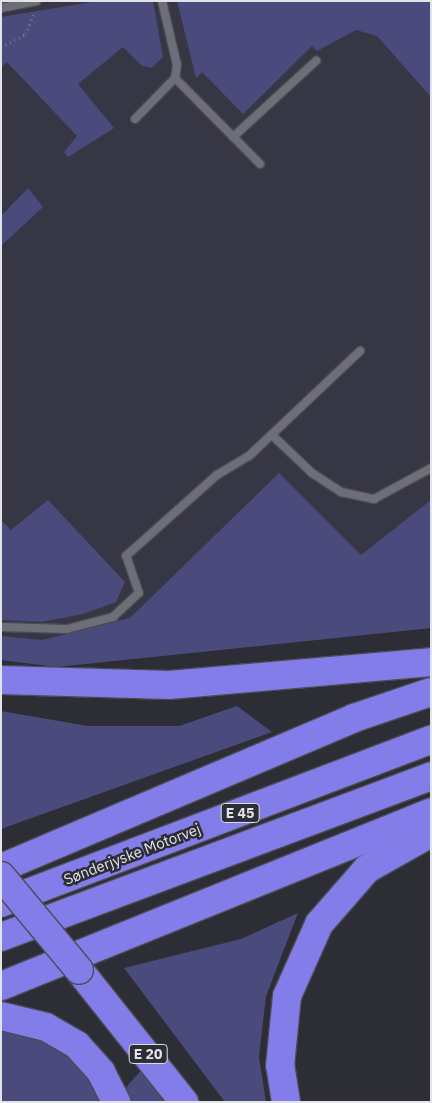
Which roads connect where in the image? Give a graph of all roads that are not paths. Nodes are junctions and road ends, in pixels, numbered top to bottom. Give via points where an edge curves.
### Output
1 (35, 1) edge
2 (162, 1) edge
3 (1, 8) edge
4 (316, 61) dead end
5 (175, 78) junction
6 (135, 119) dead end
7 (233, 137) junction
8 (260, 164) dead end
9 (360, 351) dead end
10 (272, 435) junction
11 (431, 468) edge
12 (1, 627) edge
13 (431, 662) edge
14 (1, 680) edge
15 (431, 692) edge
16 (431, 740) edge
17 (431, 776) edge
18 (431, 812) edge
19 (431, 833) edge
20 (1, 868) edge
21 (1, 876) edge
22 (1, 896) edge
23 (1, 904) edge
24 (1, 937) edge
25 (79, 970) junction
26 (1, 986) edge
27 (1, 1016) edge
28 (116, 1102) edge
29 (184, 1102) edge
30 (286, 1102) edge

1 - 3 lane
2 - 5 lane via 177,64
4 - 7 lane
5 - 6 lane
5 - 7 lane
7 - 8 lane
9 - 10 lane
10 - 11 lane via 312,473 341,492 374,498
10 - 12 lane via 249,456 217,475 126,556 139,593 113,617 67,630
13 - 14 highway via 169,685
15 - 20 highway via 354,718
16 - 23 highway, Sønderjyske Motorvej / E 45
17 - 24 highway, Sønderjyske Motorvej / E 45
18 - 26 highway
19 - 30 highway via 367,869 318,924 287,996 280,1066
21 - 25 highway, bridge
22 - 25 highway, E 20, bridge
25 - 29 highway, E 20 via 112,1007
27 - 28 highway via 39,1024 77,1045 101,1072

